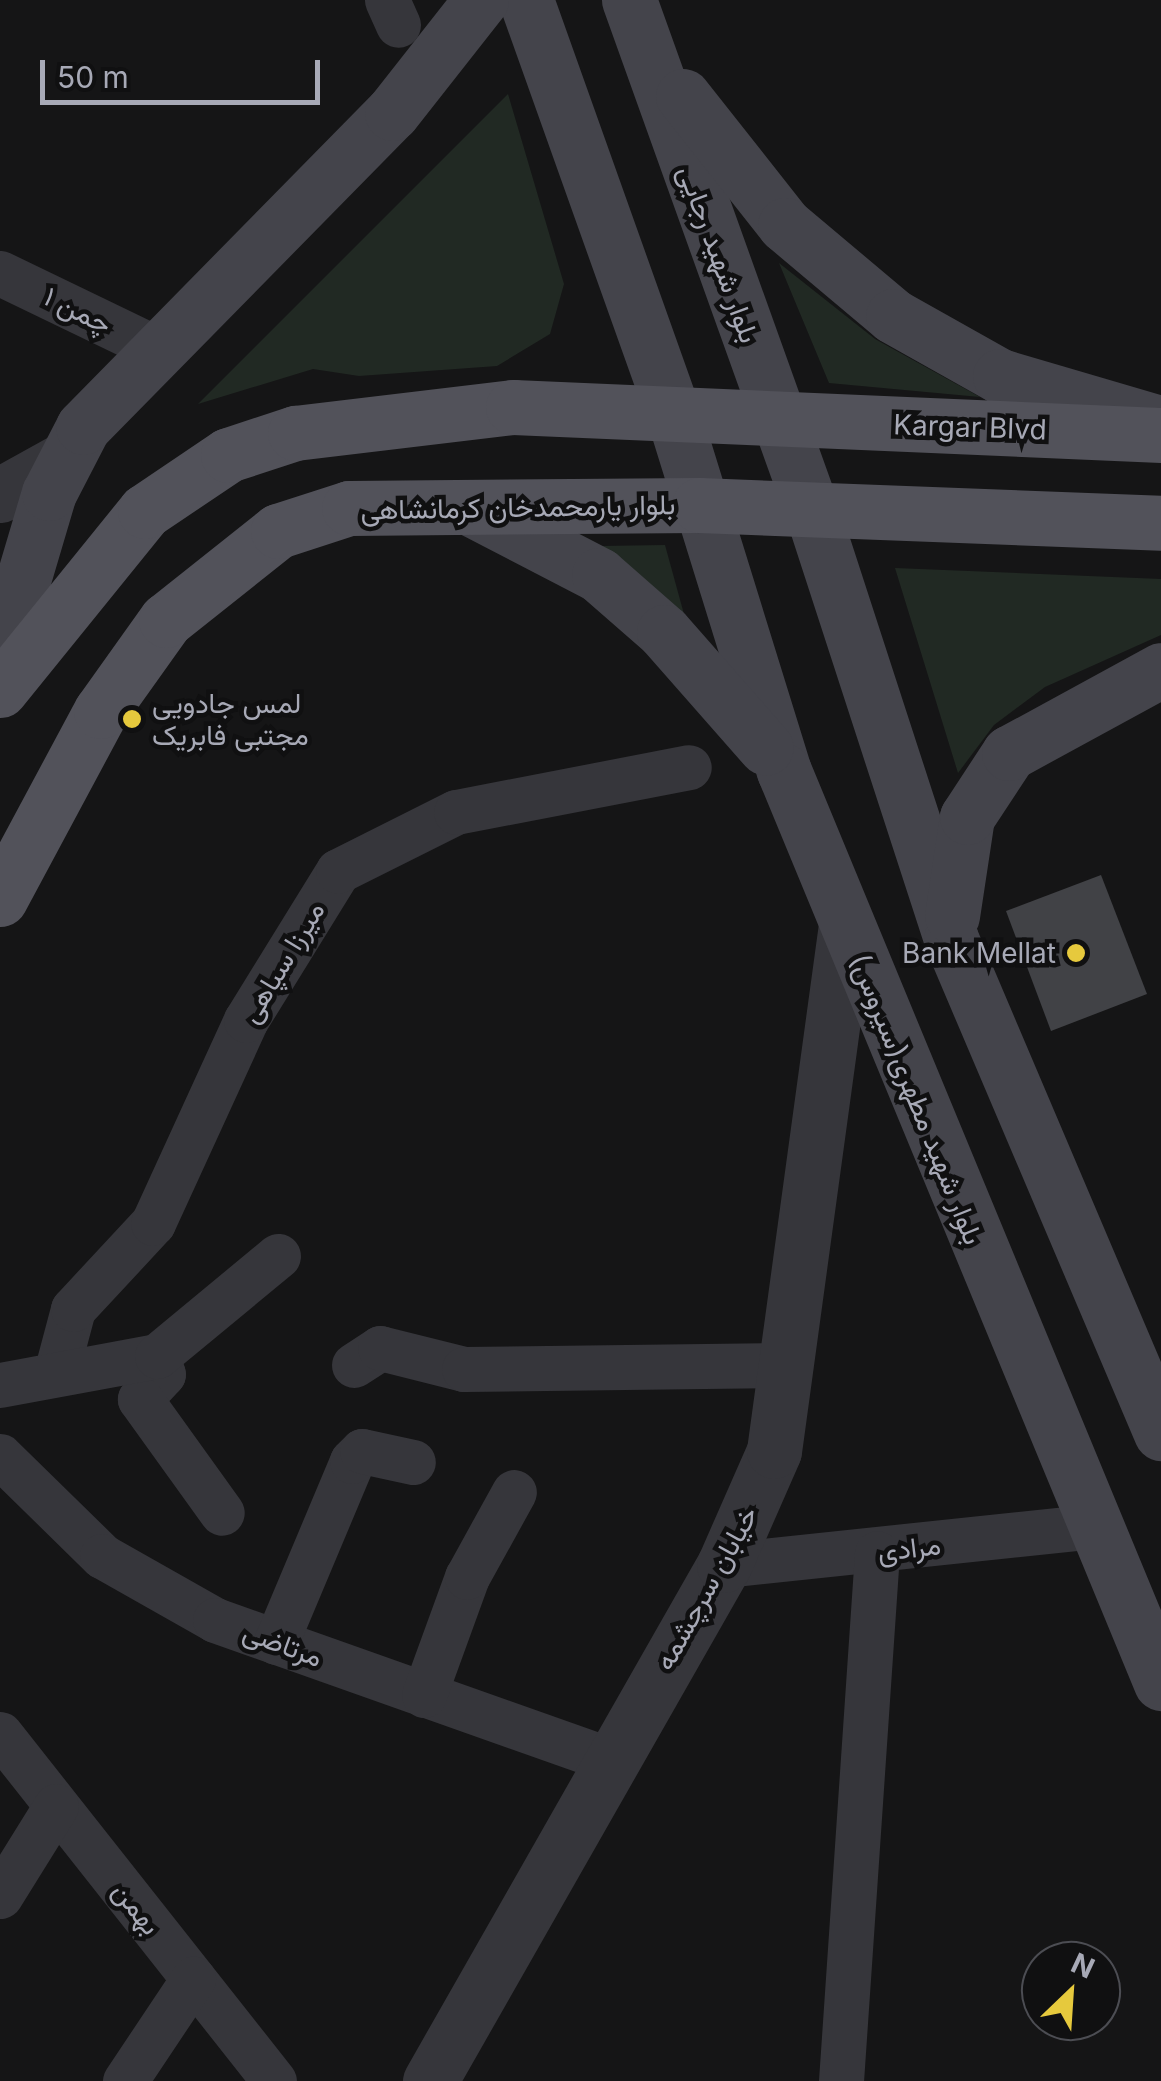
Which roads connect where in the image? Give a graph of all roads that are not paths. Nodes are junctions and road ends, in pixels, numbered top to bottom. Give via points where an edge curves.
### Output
1 (481, 0) edge
2 (526, 0) edge
3 (634, 14) edge
4 (8, 271) edge
5 (155, 348) junction
6 (673, 414) junction
7 (778, 420) junction
8 (1161, 422) edge
9 (1161, 438) edge
10 (63, 460) junction
11 (0, 494) edge
12 (699, 505) junction
13 (470, 508) junction
14 (811, 508) junction
15 (1161, 520) edge
16 (0, 658) edge
17 (1161, 670) edge
18 (0, 690) edge
19 (689, 767) dead end
20 (784, 770) junction
21 (0, 899) edge
22 (846, 925) junction
23 (952, 938) junction
24 (278, 1256) dead end
25 (157, 1356) junction
26 (354, 1365) dead end
27 (790, 1365) junction
28 (56, 1373) junction
29 (0, 1385) edge
30 (1161, 1433) edge
31 (0, 1456) edge
32 (413, 1462) dead end
33 (514, 1492) dead end
34 (222, 1513) dead end
35 (1094, 1526) junction
36 (878, 1553) junction
37 (724, 1566) junction
38 (276, 1642) junction
39 (1161, 1683) edge
40 (424, 1695) junction
41 (0, 1734) edge
42 (608, 1759) junction
43 (56, 1806) junction
44 (0, 1896) edge
45 (192, 1978) junction
46 (125, 2081) edge
47 (274, 2081) edge
48 (430, 2081) edge
49 (841, 2081) edge

1 - 5 main road via 392,113
2 - 6 main road
3 - 7 main road, بلوار شهید رجایی
3 - 8 main road via 746,181 852,286 966,362
4 - 5 street, چمن ۱
5 - 10 main road
6 - 7 main road
6 - 12 main road
6 - 18 main road via 398,414 228,455 145,511
7 - 9 main road, Kargar Blvd
7 - 14 main road, بلوار شهید رجایی
9 - 15 main road via 1135,475
10 - 11 street
10 - 16 main road
12 - 13 main road, بلوار یارمحمدخان کرمانشاهی
12 - 14 main road, بلوار یارمحمدخان کرمانشاهی
12 - 20 main road, بلوار شهید مطهری(سیروس)
13 - 20 main road via 599,575 685,654
13 - 21 main road, بلوار یارمحمدخان کرمانشاهی via 349,508 278,531 216,572 166,620 100,711
14 - 15 main road
14 - 23 main road
17 - 23 main road via 1049,725 986,780 955,863
19 - 28 street, میرزا سپاهی via 456,812 338,871 246,1020 153,1223 116,1273 73,1308
20 - 22 main road, بلوار شهید مطهری(سیروس)
22 - 27 street, خیابان سرچشمه
22 - 35 main road, بلوار شهید مطهری(سیروس)
23 - 30 main road
24 - 25 street
25 - 28 street
25 - 34 street via 163,1374 140,1400
26 - 27 street via 380,1348 464,1370
27 - 37 street, خیابان سرچشمه via 774,1452
28 - 29 street
31 - 38 street, مرتاضی via 102,1556 215,1620
32 - 38 street via 362,1452 352,1462
33 - 40 street via 467,1577
35 - 36 street, مرادی
35 - 39 main road, بلوار شهید مطهری(سیروس)
36 - 37 street, مرادی
36 - 49 street
37 - 42 street, خیابان سرچشمه
38 - 40 street, مرتاضی
40 - 42 street, مرتاضی
41 - 43 street, بهمن
42 - 48 street, خیابان سرچشمه
43 - 44 street
43 - 45 street, بهمن
45 - 46 street
45 - 47 street, بهمن

